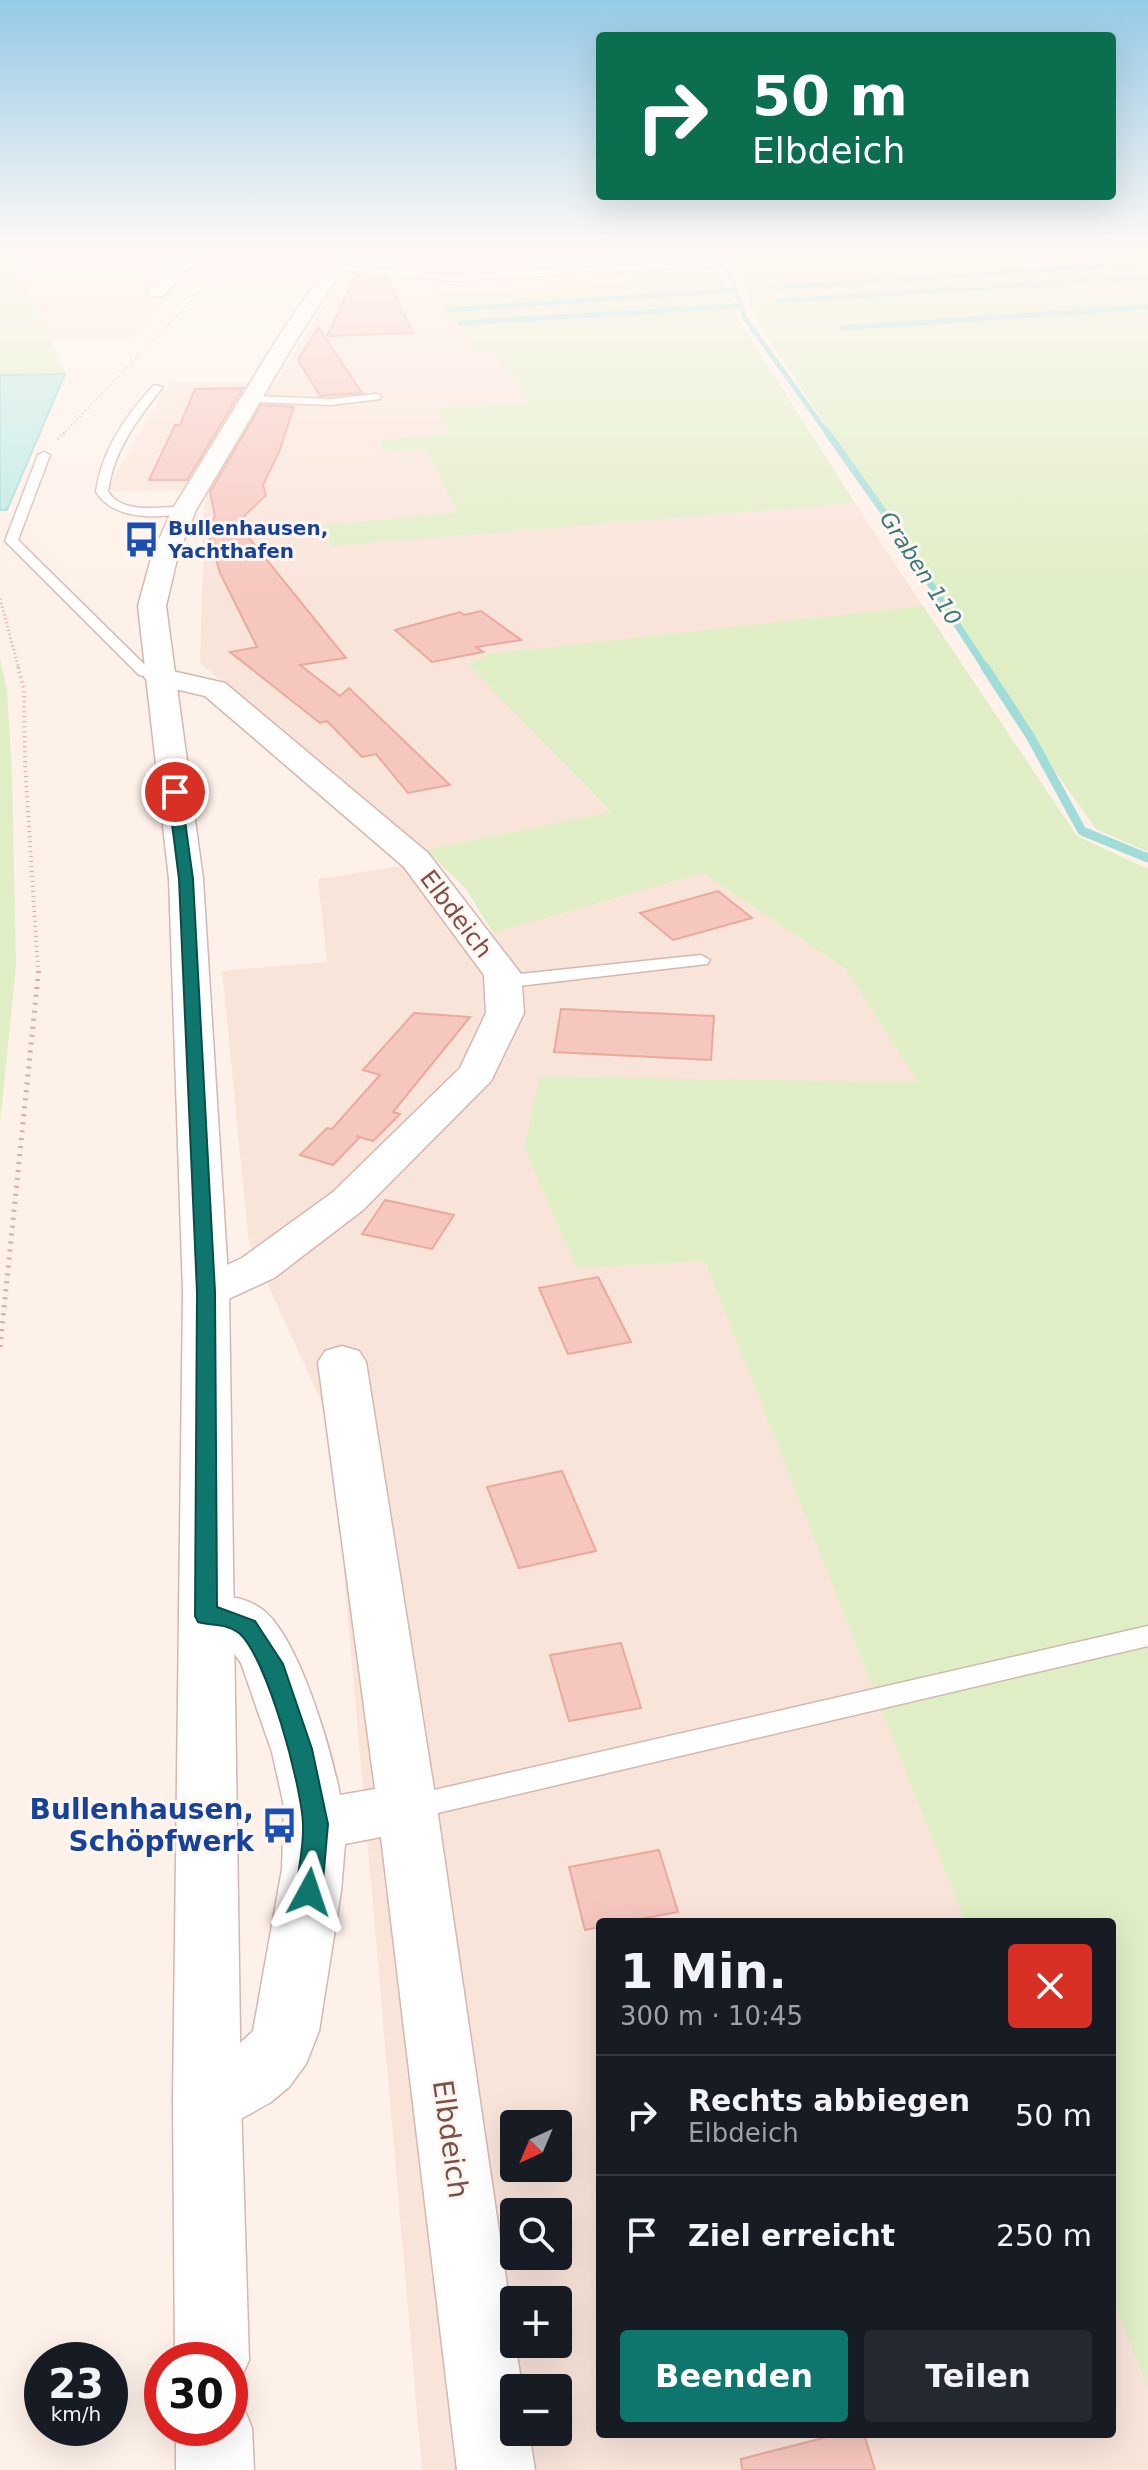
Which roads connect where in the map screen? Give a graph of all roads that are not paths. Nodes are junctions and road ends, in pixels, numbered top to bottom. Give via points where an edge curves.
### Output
1 (273, 364) edge
2 (158, 387) dead end
3 (376, 397) dead end
4 (251, 399) junction
5 (44, 455) road end
6 (184, 510) junction
7 (159, 677) junction
8 (701, 960) dead end
9 (502, 982) junction
10 (206, 1292) junction
11 (342, 1362) dead end
12 (206, 1616) junction
13 (1148, 1636) edge
14 (407, 1808) junction
15 (315, 1824) junction
16 (207, 2101) junction
17 (212, 2342) edge
18 (214, 2446) edge
19 (215, 2470) edge
20 (496, 2470) edge

1 - 4 street
2 - 6 lane via 119,444 102,492 123,510
3 - 4 lane via 331,402
4 - 6 street
5 - 7 lane via 11,541 144,672
6 - 7 street via 152,606
7 - 9 street, Elbdeich via 215,689 416,860 502,974
7 - 10 street via 186,879
8 - 9 lane
9 - 10 street, Elbdeich via 505,1013 477,1073 348,1201 258,1268
10 - 12 street
11 - 14 street, Elbdeich
12 - 15 street via 219,1615 247,1627 272,1664 300,1749
12 - 16 street
13 - 14 lane
14 - 15 street
14 - 20 street, Elbdeich
15 - 16 street via 309,1892 282,2046 240,2084
16 - 17 street
18 - 19 street

